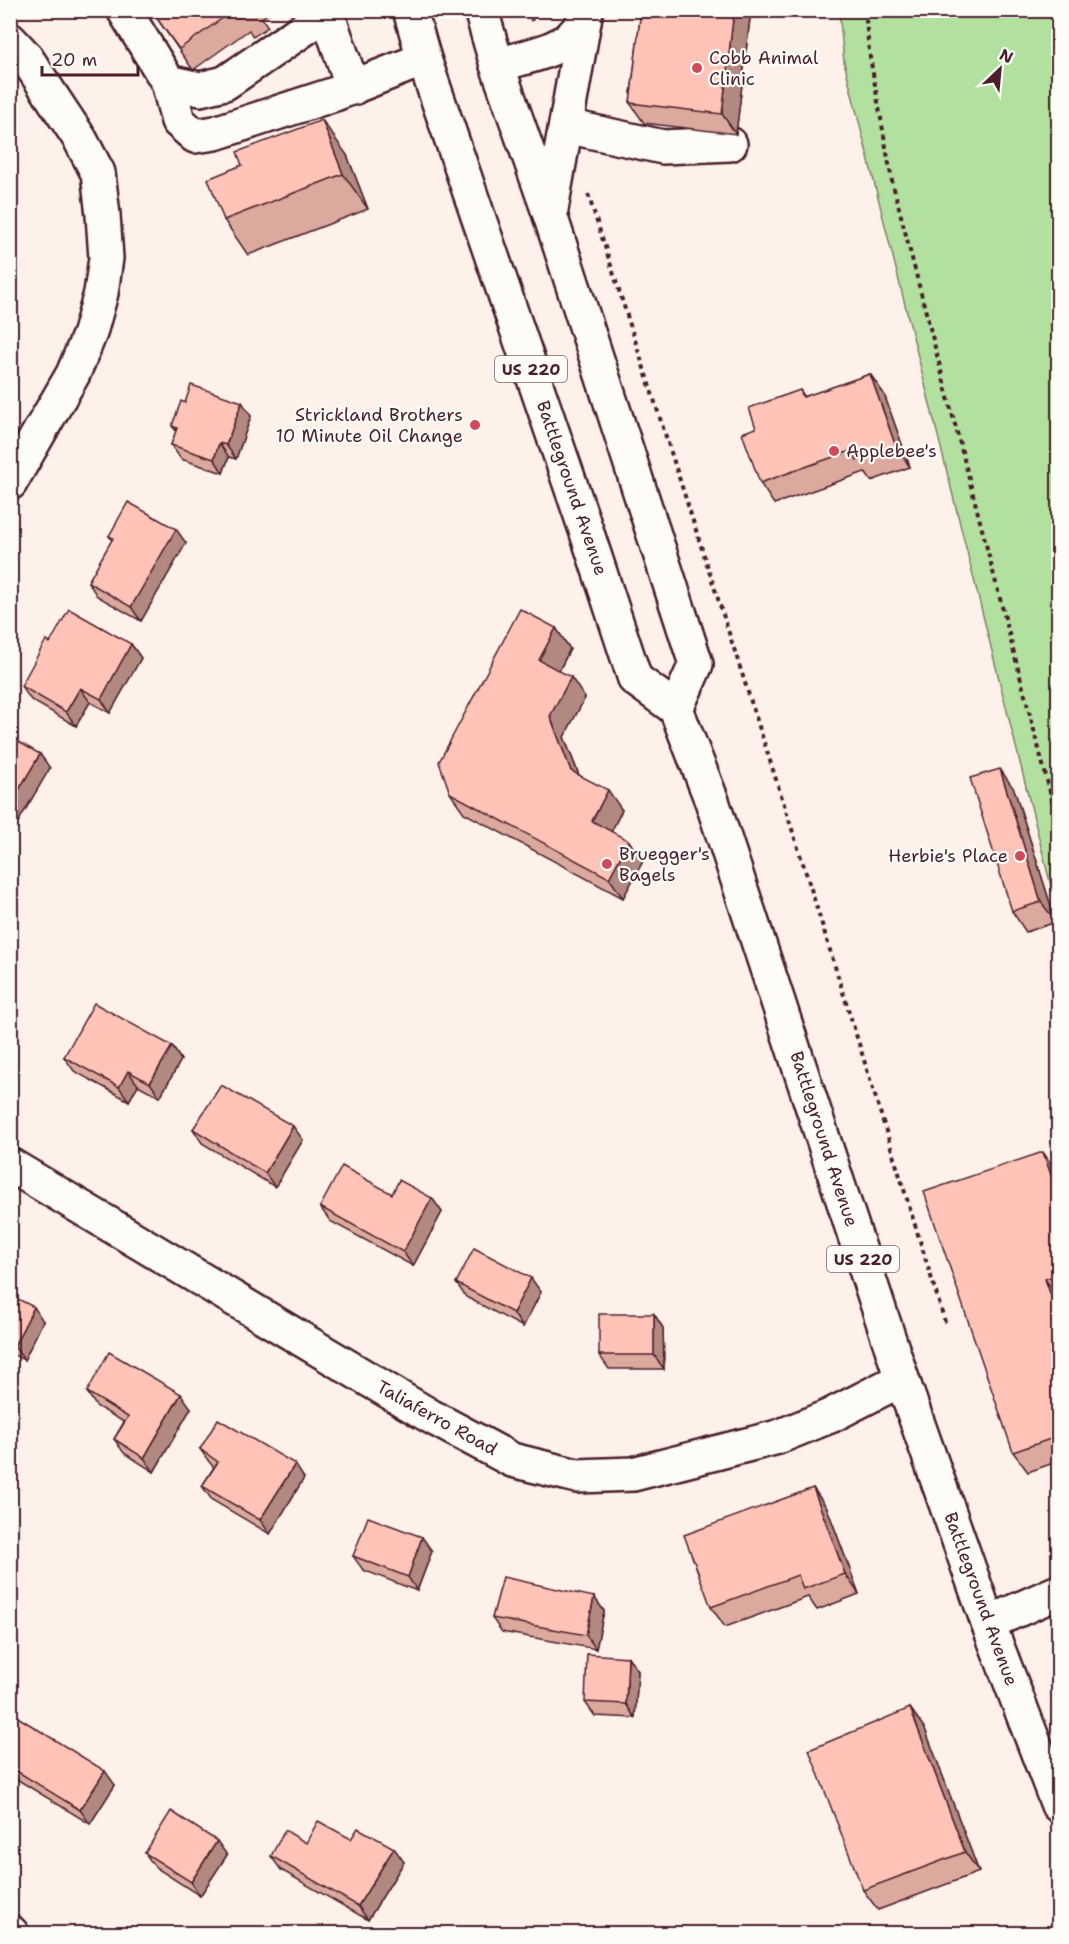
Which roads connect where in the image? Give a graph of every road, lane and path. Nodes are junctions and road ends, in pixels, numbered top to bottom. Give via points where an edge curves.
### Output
1 (410, 10) edge
2 (481, 10) edge
3 (529, 10) edge
4 (865, 10) edge
5 (128, 12) edge
6 (326, 12) edge
7 (585, 16) edge
8 (10, 40) edge
9 (542, 52) junction
10 (424, 59) junction
11 (497, 65) junction
12 (168, 82) junction
13 (353, 88) junction
14 (566, 126) junction
15 (730, 144) dead end
16 (587, 192) dead end
17 (550, 215) junction
18 (10, 483) edge
19 (676, 710) junction
20 (1059, 822) edge
21 (10, 1165) edge
22 (946, 1324) dead end
23 (902, 1379) junction
24 (1059, 1592) edge
25 (988, 1623) junction
26 (1059, 1805) edge

1 - 10 main road, Battleground Avenue / US 220
2 - 11 main road, US 220
3 - 9 path
4 - 20 path via 892,181
5 - 12 main road
6 - 12 main road via 225,83 200,89
6 - 13 main road
7 - 9 main road via 571,37
7 - 14 main road
8 - 18 main road via 25,56 80,139 98,173 106,258 90,333 73,374
9 - 11 main road
10 - 13 main road
10 - 19 main road, Battleground Avenue / US 220 via 635,679
11 - 17 main road, US 220
12 - 13 main road via 178,121 195,136
14 - 15 main road via 663,147
14 - 17 main road
16 - 22 path via 811,886
17 - 19 main road, US 220 via 696,664
19 - 23 main road, Battleground Avenue / US 220 via 716,812
21 - 23 main road, Taliaferro Road via 430,1416 512,1460 577,1476 633,1474 778,1437 830,1416
23 - 25 main road, Battleground Avenue / US 220
24 - 25 main road
25 - 26 main road, Battleground Avenue / US 220

